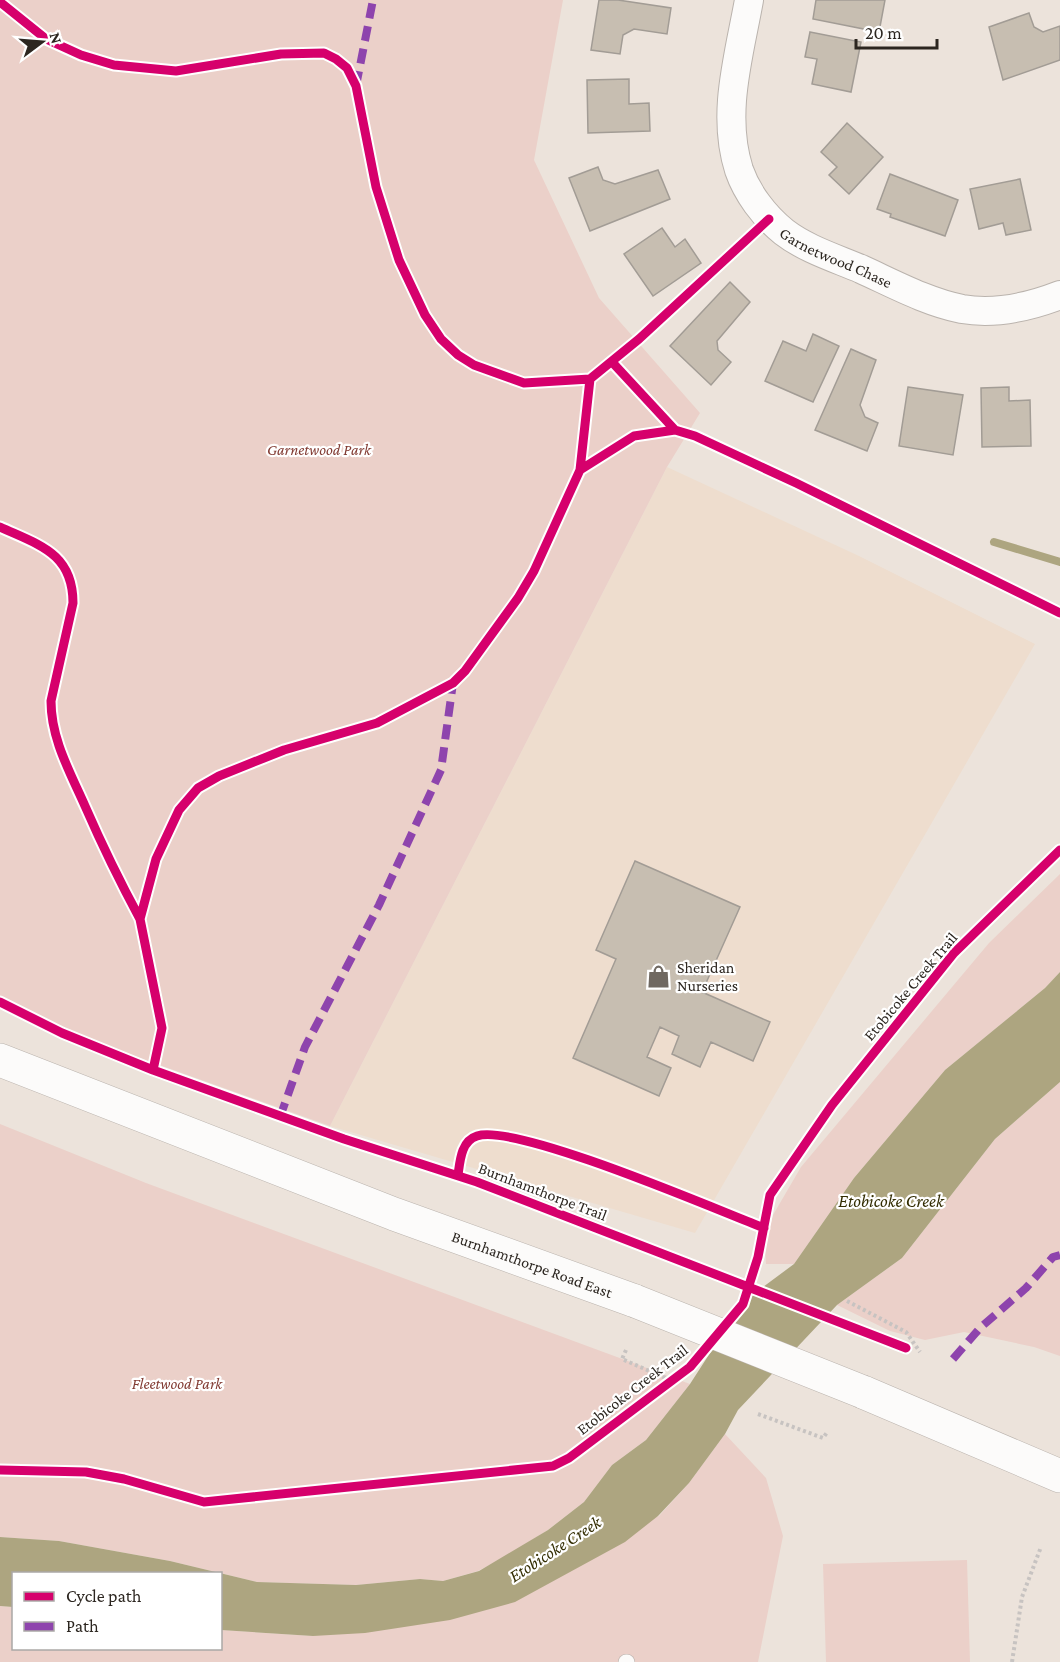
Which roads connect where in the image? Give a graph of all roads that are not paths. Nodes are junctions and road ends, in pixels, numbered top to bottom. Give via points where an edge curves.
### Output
1 (749, 0) edge
2 (1060, 296) edge
3 (0, 1060) edge
4 (1060, 1476) edge

1 - 2 street, Garnetwood Chase via 732,92 732,146 752,197 769,219 799,243 937,303 990,311 1017,309
3 - 4 main road, Burnhamthorpe Road East, bridge via 394,1214 635,1301

